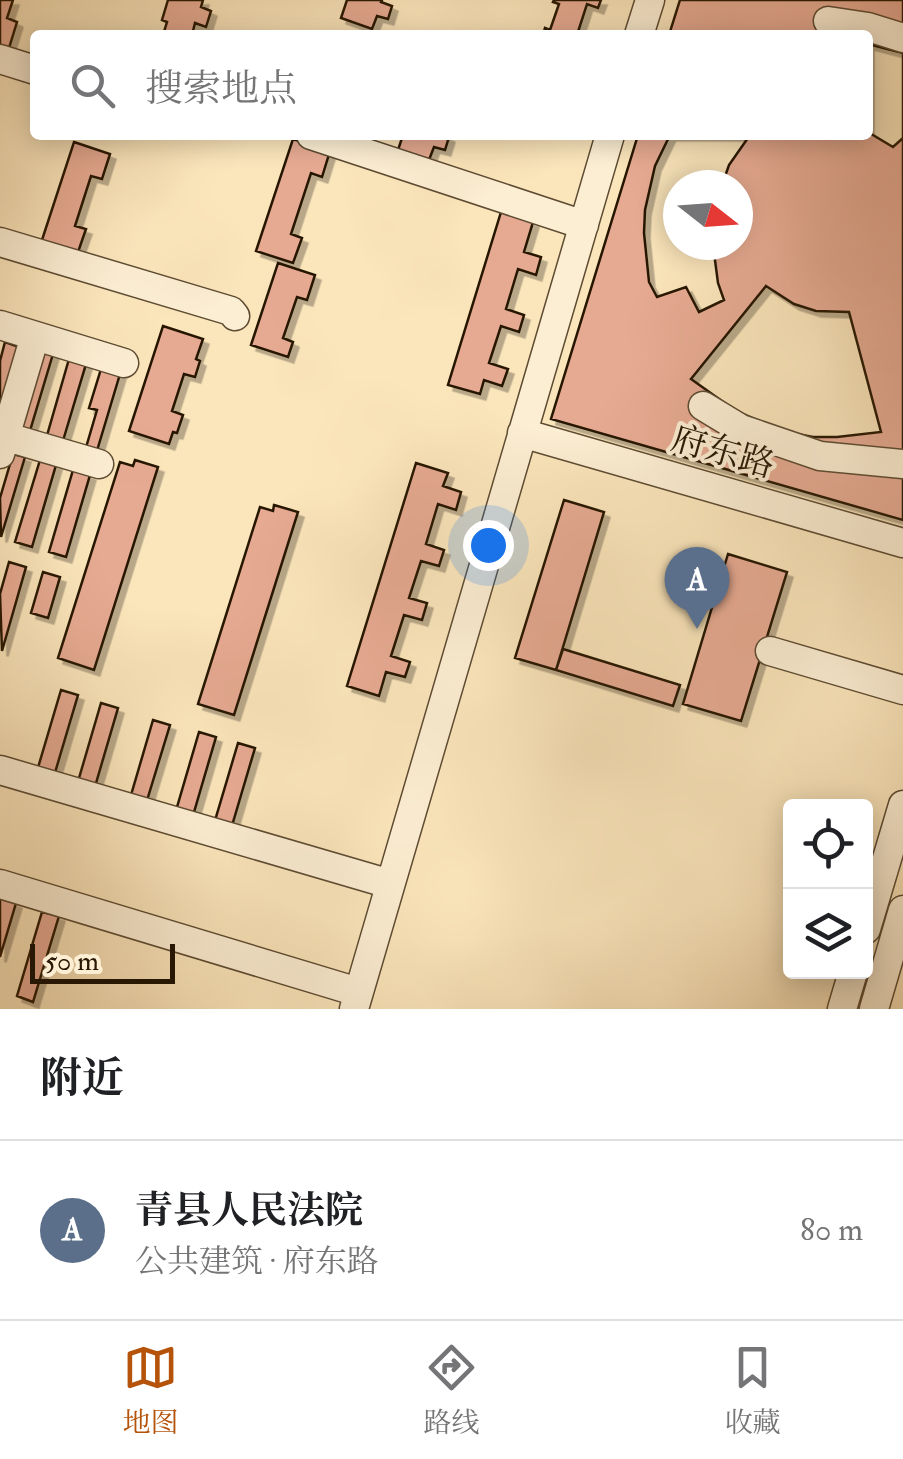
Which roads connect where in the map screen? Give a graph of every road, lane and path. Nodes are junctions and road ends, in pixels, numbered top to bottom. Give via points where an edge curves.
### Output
1 (650, 0) edge
2 (828, 21) dead end
3 (641, 30) edge
4 (903, 38) edge
5 (0, 59) edge
6 (30, 68) edge
7 (326, 140) edge
8 (609, 140) edge
9 (584, 225) junction
10 (0, 242) edge
11 (235, 316) dead end
12 (0, 326) edge
13 (35, 336) junction
14 (124, 362) dead end
15 (704, 406) dead end
16 (522, 432) junction
17 (2, 442) edge
18 (99, 464) dead end
19 (903, 464) edge
20 (903, 543) edge
21 (770, 652) dead end
22 (903, 690) edge
23 (0, 770) edge
24 (903, 805) edge
25 (0, 884) edge
26 (390, 884) junction
27 (873, 906) edge
28 (903, 910) edge
29 (851, 979) edge
30 (356, 1001) edge
31 (842, 1009) edge
32 (874, 1009) edge

1 - 3 street
2 - 4 street
5 - 6 street
7 - 9 street
8 - 9 street
9 - 16 street
10 - 11 street
12 - 13 street
13 - 14 street
13 - 17 street
15 - 19 street via 741,429 820,456
16 - 20 street, 府东路
16 - 26 street
17 - 18 street
21 - 22 street
23 - 26 street
24 - 27 street
25 - 30 street
26 - 30 street
28 - 32 street
29 - 31 street

